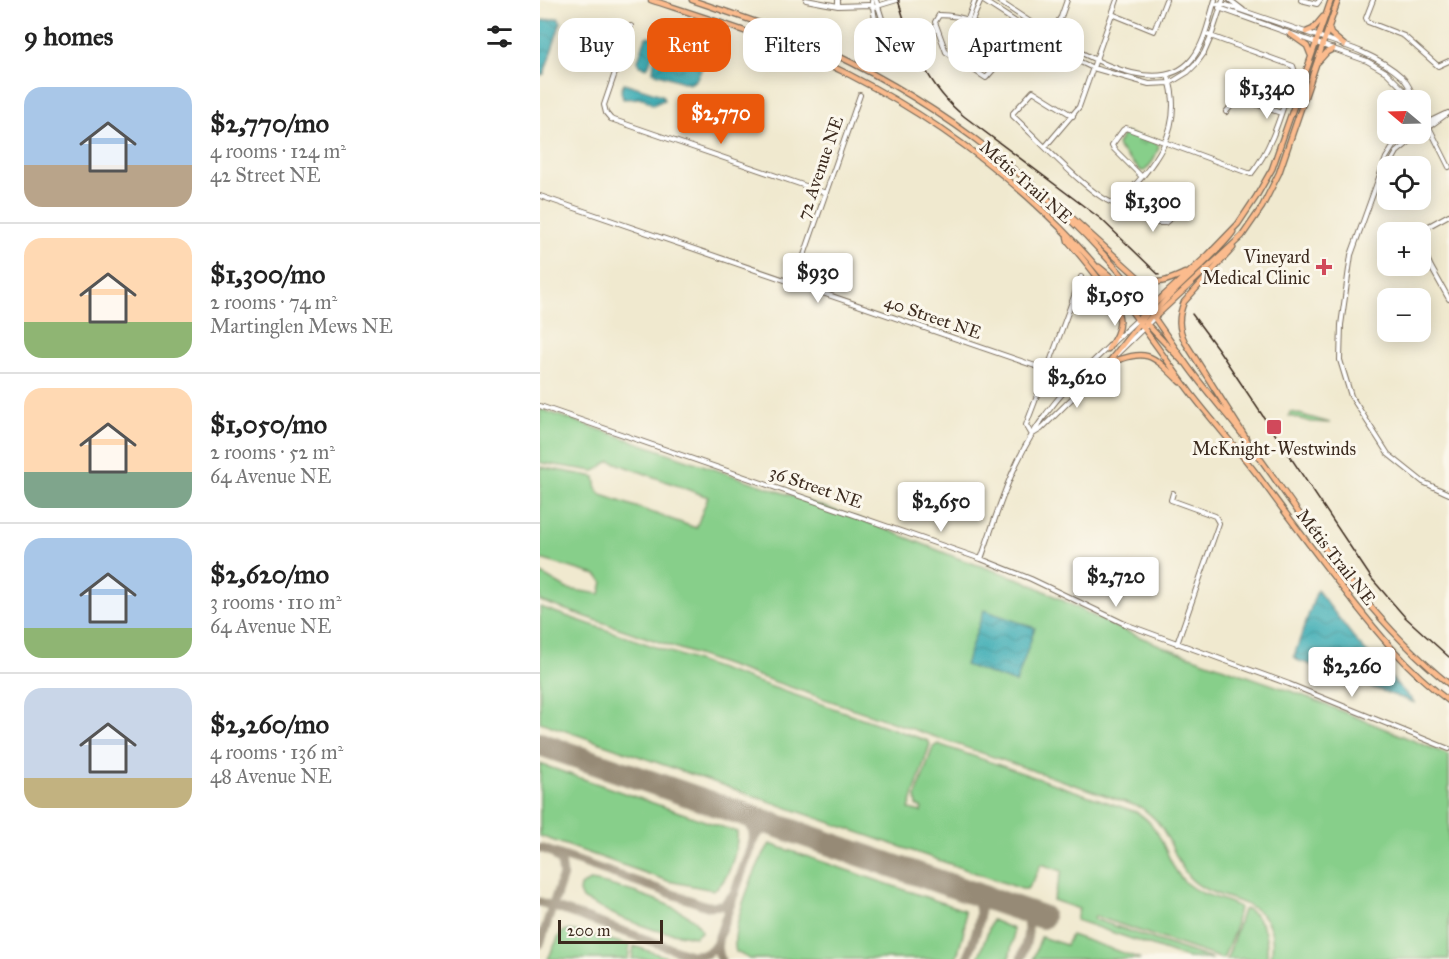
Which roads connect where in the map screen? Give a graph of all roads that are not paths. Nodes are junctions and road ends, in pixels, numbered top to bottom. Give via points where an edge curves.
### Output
1 (651, 0) edge
2 (692, 0) edge
3 (806, 0) edge
4 (838, 0) edge
5 (897, 0) edge
6 (975, 0) edge
7 (981, 0) edge
8 (997, 0) edge
9 (1067, 0) edge
10 (1117, 0) edge
11 (1166, 0) edge
12 (1230, 0) edge
13 (1301, 0) edge
14 (1320, 0) edge
15 (1331, 0) edge
16 (1338, 0) edge
17 (1373, 0) edge
18 (873, 1) edge
19 (1215, 2) edge
20 (1221, 4) edge
21 (838, 6) junction
22 (876, 7) junction
23 (1328, 9) junction
24 (1246, 12) junction
25 (1112, 14) junction
26 (970, 18) edge
27 (971, 18) edge
28 (1010, 18) edge
29 (1025, 18) edge
30 (1060, 18) edge
31 (970, 20) joint
32 (1329, 27) junction
33 (1306, 32) junction
34 (1205, 34) junction
35 (1290, 34) junction
36 (1211, 36) junction
37 (1321, 37) junction
38 (1316, 43) junction
39 (1322, 45) junction
40 (1344, 45) junction
41 (1333, 49) junction
42 (1084, 55) edge
43 (1311, 56) junction
44 (1095, 60) junction
45 (1449, 61) edge
46 (1084, 64) edge
47 (1314, 66) junction
48 (1093, 68) junction
49 (615, 72) edge
50 (1168, 76) junction
51 (1170, 83) junction
52 (1404, 90) edge
53 (1410, 90) edge
54 (860, 94) dead end
55 (1226, 112) dead end
56 (1281, 113) junction
57 (1448, 113) edge
58 (1073, 116) junction
59 (1431, 124) edge
60 (1431, 129) edge
61 (1165, 143) junction
62 (1397, 144) edge
63 (1407, 144) edge
64 (1045, 147) junction
65 (1388, 156) edge
66 (1395, 156) edge
67 (1449, 167) edge
68 (1142, 177) junction
69 (1377, 187) edge
70 (826, 193) junction
71 (1125, 195) junction
72 (540, 196) edge
73 (1050, 200) junction
74 (1185, 206) dead end
75 (1449, 215) edge
76 (1238, 224) junction
77 (1431, 225) edge
78 (1066, 234) junction
79 (1242, 236) junction
80 (1094, 264) junction
81 (1431, 266) edge
82 (1189, 271) junction
83 (1081, 277) dead end
84 (794, 284) junction
85 (1449, 299) edge
86 (1149, 314) junction
87 (1142, 323) junction
88 (1108, 349) junction
89 (1107, 364) junction
90 (1188, 366) junction
91 (1047, 370) junction
92 (1192, 394) junction
93 (540, 406) edge
94 (1032, 435) junction
95 (1249, 443) junction
96 (1173, 493) dead end
97 (1449, 494) edge
98 (981, 559) junction
99 (1177, 644) junction
100 (1449, 684) edge
101 (1449, 701) edge
102 (1449, 749) edge

1 - 78 main road, Métis Trail NE via 770,40 879,90 945,131 992,167
2 - 73 main road, Métis Trail NE via 809,42 895,86 947,119
3 - 21 street
4 - 21 street
5 - 22 street
6 - 26 street
7 - 27 street
7 - 28 street
8 - 29 street
9 - 30 street
10 - 25 street
11 - 25 street via 1154,31
12 - 24 street
13 - 14 street via 1317,4
15 - 23 main road
16 - 32 main road
17 - 45 street via 1368,22 1404,36 1438,66
18 - 21 street
18 - 22 street
19 - 20 street
19 - 34 street
20 - 24 street
20 - 35 street
20 - 36 street
22 - 22 street via 878,38 883,40 886,31
23 - 33 main road via 1317,26
23 - 37 main road
24 - 33 street
25 - 44 street
31 - 31 street via 939,15 935,22 946,52 986,78 1008,53 1008,45
32 - 37 main road
32 - 40 main road
33 - 37 street
34 - 36 street
34 - 50 street via 1192,60
35 - 38 street
35 - 43 main road via 1305,44
36 - 51 street via 1196,64
36 - 56 street via 1293,66 1295,72
37 - 38 main road
37 - 39 main road
37 - 40 street
38 - 39 street
38 - 43 main road
39 - 41 street
39 - 47 main road
40 - 53 street via 1393,69
41 - 47 main road
41 - 52 street via 1386,72
42 - 44 street
43 - 76 main road via 1272,169
44 - 48 street
44 - 50 street via 1142,75
46 - 48 street
47 - 79 main road via 1279,173
48 - 51 street via 1149,84
48 - 58 street
49 - 70 street via 604,105 610,119
50 - 51 street
51 - 61 street via 1174,104
54 - 70 street, 72 Avenue NE
55 - 56 street via 1238,98
56 - 61 street via 1260,163 1251,174
57 - 59 street
58 - 64 street
58 - 64 street via 1034,91 1013,113
60 - 67 street
61 - 68 street
61 - 68 street via 1126,129 1112,145
62 - 65 street
63 - 66 street
64 - 71 street via 1091,190 1111,203 1117,204
68 - 71 street
69 - 97 street via 1351,255 1339,343 1341,365 1354,403 1388,454 1418,478
70 - 84 street, 72 Avenue NE
71 - 74 street via 1157,223 1165,224
72 - 84 street, 40 Street NE
73 - 82 main road via 1066,210 1140,279 1162,283
73 - 86 main road, Métis Trail NE via 1117,268
75 - 77 street
76 - 82 main road
76 - 86 main road via 1223,246
78 - 80 main road, Métis Trail NE
78 - 88 main road via 1115,306 1118,326
79 - 86 main road
79 - 95 main road via 1184,302 1179,319 1185,342
80 - 86 main road
80 - 87 main road, Métis Trail NE
81 - 85 street
82 - 86 main road
83 - 91 street
84 - 91 street, 40 Street NE
86 - 87 main road
86 - 87 main road
86 - 90 main road, Métis Trail NE
87 - 88 street
87 - 89 main road
87 - 90 main road
87 - 92 main road, Métis Trail NE
88 - 94 street via 1056,401
89 - 92 main road via 1141,354 1152,357
89 - 94 street
90 - 95 main road, Métis Trail NE
91 - 94 street via 1026,425
92 - 101 main road, Métis Trail NE via 1373,626 1414,671
93 - 98 street, 36 Street NE
94 - 98 street via 1013,471
95 - 100 main road, Métis Trail NE via 1344,573 1401,641
96 - 99 street via 1171,500 1215,516 1219,523
98 - 99 street, 36 Street NE
99 - 102 street, 36 Street NE via 1289,684

